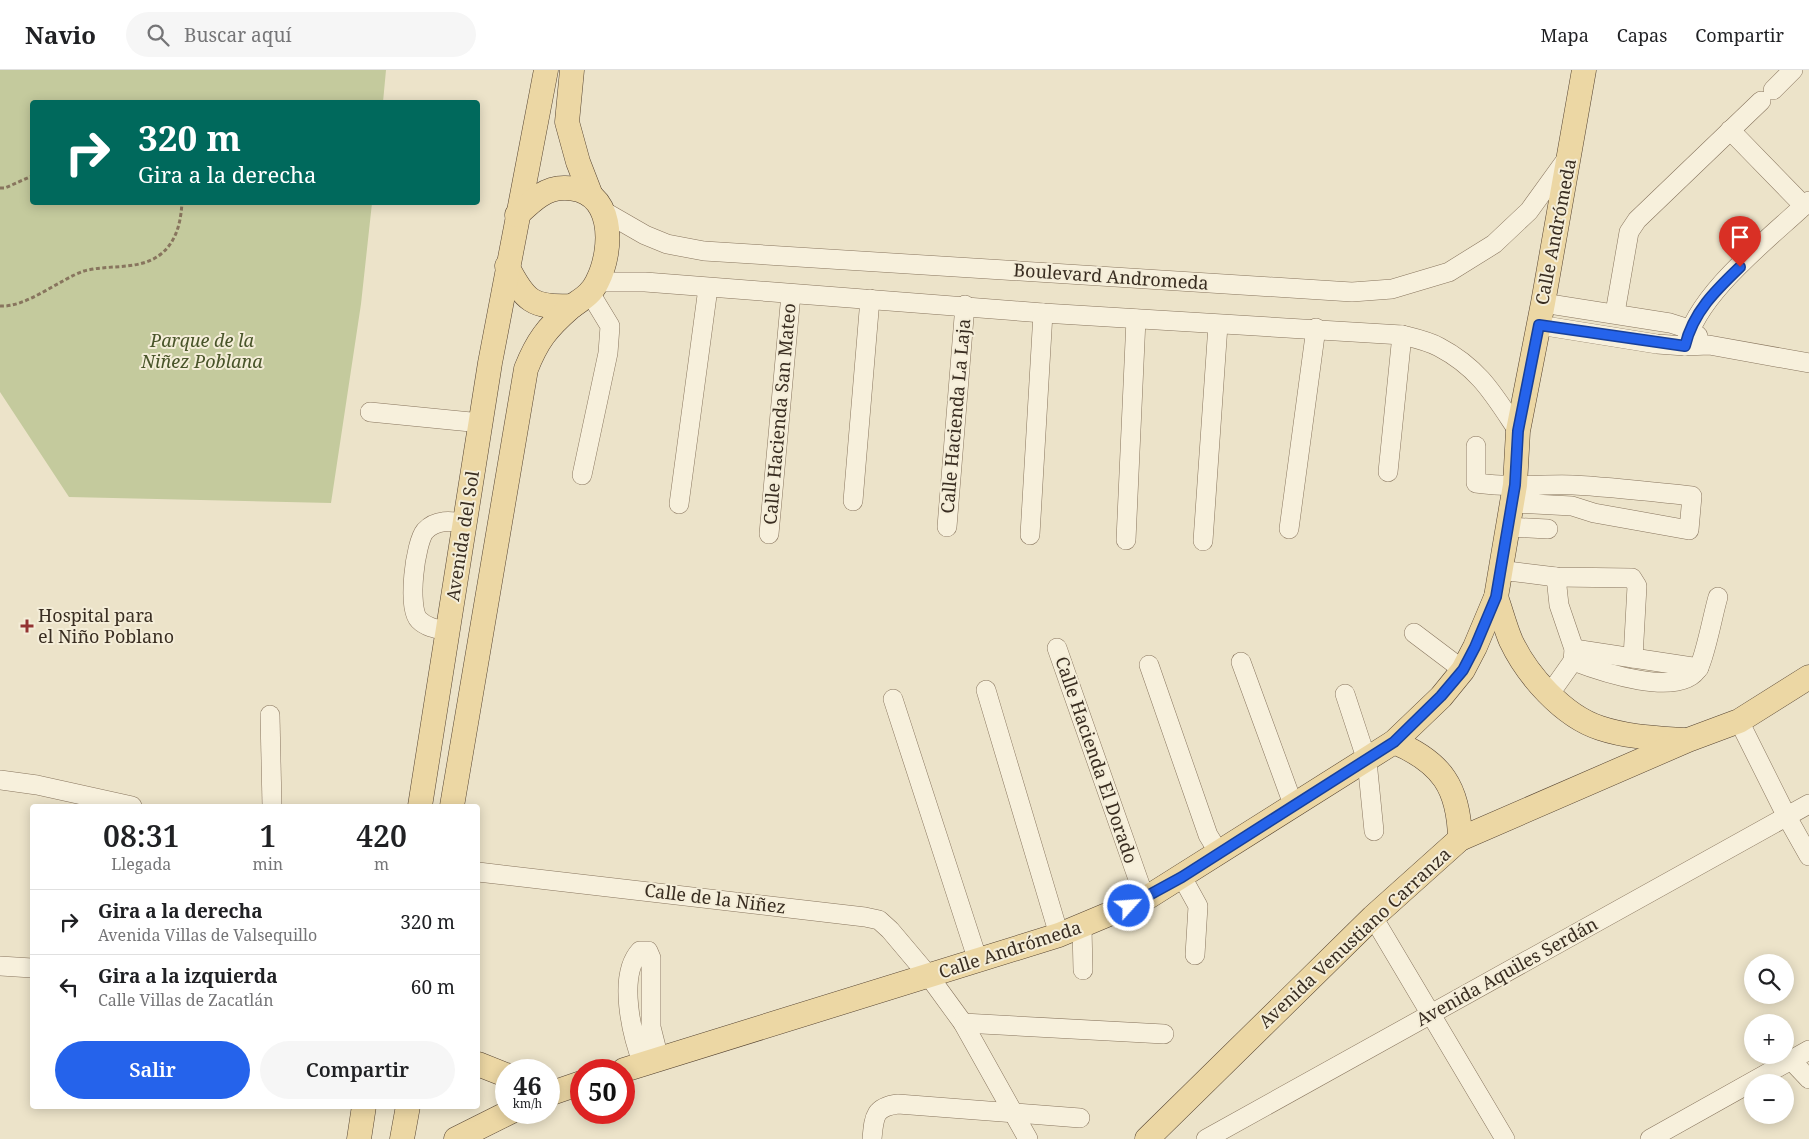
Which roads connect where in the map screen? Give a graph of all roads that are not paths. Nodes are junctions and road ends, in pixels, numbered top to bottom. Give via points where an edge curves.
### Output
1 (546, 70) edge
2 (572, 70) edge
3 (1584, 70) edge
4 (1793, 70) edge
5 (1730, 130) junction
6 (1571, 152) junction
7 (590, 193) junction
8 (1807, 204) edge
9 (605, 212) junction
10 (516, 216) junction
11 (507, 266) junction
12 (708, 288) junction
13 (586, 294) junction
14 (791, 294) junction
15 (870, 299) junction
16 (966, 305) junction
17 (1043, 313) junction
18 (1615, 313) junction
19 (1541, 314) junction
20 (1136, 319) junction
21 (1218, 325) junction
22 (1316, 328) junction
23 (1402, 334) junction
24 (1687, 338) junction
25 (1805, 357) edge
26 (370, 412) dead end
27 (481, 423) junction
28 (1518, 431) junction
29 (1476, 446) dead end
30 (1388, 472) dead end
31 (582, 474) dead end
32 (1576, 486) junction
33 (1513, 494) junction
34 (853, 501) dead end
35 (679, 504) dead end
36 (1572, 506) junction
37 (465, 523) junction
38 (1508, 526) junction
39 (947, 527) dead end
40 (1290, 529) dead end
41 (1548, 529) dead end
42 (769, 534) dead end
43 (1030, 535) dead end
44 (1126, 540) dead end
45 (1203, 541) dead end
46 (1500, 570) junction
47 (1556, 577) junction
48 (1718, 596) dead end
49 (1496, 597) junction
50 (448, 631) junction
51 (1414, 633) dead end
52 (1057, 648) dead end
53 (1573, 655) junction
54 (1633, 658) junction
55 (1241, 662) dead end
56 (1149, 665) dead end
57 (1699, 668) junction
58 (1463, 670) junction
59 (1809, 677) edge
60 (986, 690) dead end
61 (1345, 694) dead end
62 (1549, 695) junction
63 (893, 699) dead end
64 (270, 715) dead end
65 (1739, 721) junction
66 (1688, 740) junction
67 (1394, 742) junction
68 (1367, 761) junction
69 (0, 780) edge
70 (123, 804) edge
71 (272, 804) edge
72 (420, 804) edge
73 (452, 804) edge
74 (1809, 804) edge
75 (1294, 807) junction
76 (1787, 817) junction
77 (1374, 831) dead end
78 (1460, 839) junction
79 (1219, 853) junction
80 (1809, 856) edge
81 (480, 872) edge
82 (1182, 877) junction
83 (1145, 899) junction
84 (1373, 917) junction
85 (1082, 928) junction
86 (1058, 936) junction
87 (1195, 956) dead end
88 (978, 961) junction
89 (0, 966) edge
90 (30, 968) edge
91 (1083, 970) dead end
92 (928, 975) junction
93 (1430, 1015) junction
94 (963, 1023) junction
95 (651, 1027) junction
96 (632, 1033) junction
97 (1164, 1034) dead end
98 (1809, 1050) edge
99 (1794, 1058) edge
100 (642, 1064) edge
101 (1783, 1064) edge
102 (1794, 1064) edge
103 (480, 1065) edge
104 (495, 1071) edge
105 (1809, 1079) edge
106 (364, 1109) edge
107 (407, 1109) edge
108 (1013, 1112) junction
109 (1080, 1118) dead end
110 (495, 1120) edge
111 (360, 1139) edge
112 (402, 1139) edge
113 (456, 1139) edge
114 (872, 1139) edge
115 (1028, 1139) edge
116 (1147, 1139) edge
117 (1206, 1139) edge
118 (1505, 1139) edge
119 (1650, 1139) edge

1 - 10 main road
2 - 7 main road via 567,122
3 - 6 main road, Calle Andrómeda
4 - 5 street
5 - 8 street
5 - 18 street via 1636,220 1629,232
6 - 9 street, Boulevard Andromeda via 1529,210 1494,244 1449,272 1392,289 1368,291 704,251 667,244
6 - 19 main road, Calle Andrómeda
7 - 9 main road
7 - 10 main road via 574,188 553,188 532,200
8 - 24 street via 1715,291
9 - 13 main road via 608,239
10 - 11 main road
11 - 13 main road via 529,299 548,307
11 - 27 main road, Avenida del Sol
12 - 13 street via 645,282
12 - 14 street
12 - 35 street
13 - 31 street via 610,326 608,353
13 - 73 main road, Avenida del Sol via 550,325 536,342 526,369
14 - 15 street
14 - 42 street, Calle Hacienda San Mateo
15 - 16 street
15 - 34 street
16 - 17 street
16 - 39 street, Calle Hacienda La Laja
17 - 20 street
17 - 43 street
18 - 19 street
18 - 24 street via 1670,323
19 - 24 street
19 - 28 main road, Calle Andrómeda
20 - 21 street
20 - 44 street
21 - 22 street
21 - 45 street
22 - 23 street
22 - 40 street
23 - 28 street via 1438,346 1462,361 1485,382
23 - 30 street
24 - 25 street via 1709,345
26 - 27 street
27 - 37 main road, Avenida del Sol
28 - 33 main road, Calle Andrómeda
29 - 33 street via 1476,483 1501,487
32 - 33 street
32 - 36 street
32 - 36 street via 1692,496 1689,530
33 - 36 street
33 - 38 main road, Calle Andrómeda
37 - 50 main road, Avenida del Sol
37 - 50 street via 448,521 436,524 426,530 420,540 412,600 414,610 419,620 431,628
38 - 41 street
38 - 46 main road, Calle Andrómeda
46 - 47 street
46 - 49 main road, Calle Andrómeda
47 - 53 street via 1559,605
47 - 54 street via 1632,578 1637,586
48 - 57 street
49 - 58 main road, Calle Andrómeda
49 - 62 main road via 1511,641
50 - 72 main road, Avenida del Sol
51 - 58 street
52 - 83 street, Calle Hacienda El Dorado
53 - 54 street
53 - 57 street via 1617,676 1674,683 1686,680
53 - 62 street
54 - 57 street
55 - 75 street
56 - 79 street via 1208,835
58 - 67 main road, Calle Andrómeda
59 - 65 main road, Avenida Venustiano Carranza
60 - 86 street
61 - 68 street
62 - 66 main road via 1598,727 1637,736
63 - 88 street
64 - 71 street
65 - 66 main road, Avenida Venustiano Carranza
65 - 76 street
66 - 78 main road, Avenida Venustiano Carranza
67 - 68 main road, Calle Andrómeda
67 - 78 main road via 1418,752 1438,768 1452,789 1460,814
68 - 75 main road, Calle Andrómeda
68 - 77 street
69 - 70 street
74 - 76 street, Avenida Aquiles Serdán
75 - 79 main road, Calle Andrómeda
76 - 80 street
76 - 93 street, Avenida Aquiles Serdán
78 - 84 main road, Avenida Venustiano Carranza
79 - 82 main road, Calle Andrómeda
81 - 92 street, Calle de la Niñez via 879,920
82 - 83 main road, Calle Andrómeda
82 - 87 street via 1198,906
83 - 85 main road, Calle Andrómeda
84 - 93 street
84 - 116 main road, Avenida Venustiano Carranza
85 - 86 main road, Calle Andrómeda
85 - 91 street
86 - 88 main road, Calle Andrómeda
88 - 92 main road, Calle Andrómeda
89 - 90 street
92 - 94 street, Calle de la Niñez
92 - 100 main road, Calle Andrómeda
93 - 117 street, Avenida Aquiles Serdán
93 - 118 street
94 - 97 street
94 - 108 street, Calle de la Niñez
95 - 96 street
95 - 96 street via 651,958 648,951 640,951 631,968 628,1002
95 - 100 street
96 - 100 street
98 - 99 street
101 - 119 street
102 - 105 street
103 - 104 main road
106 - 111 main road
107 - 112 main road
108 - 109 street
108 - 114 street via 898,1104 878,1111
108 - 115 street, Calle de la Niñez
110 - 113 main road

